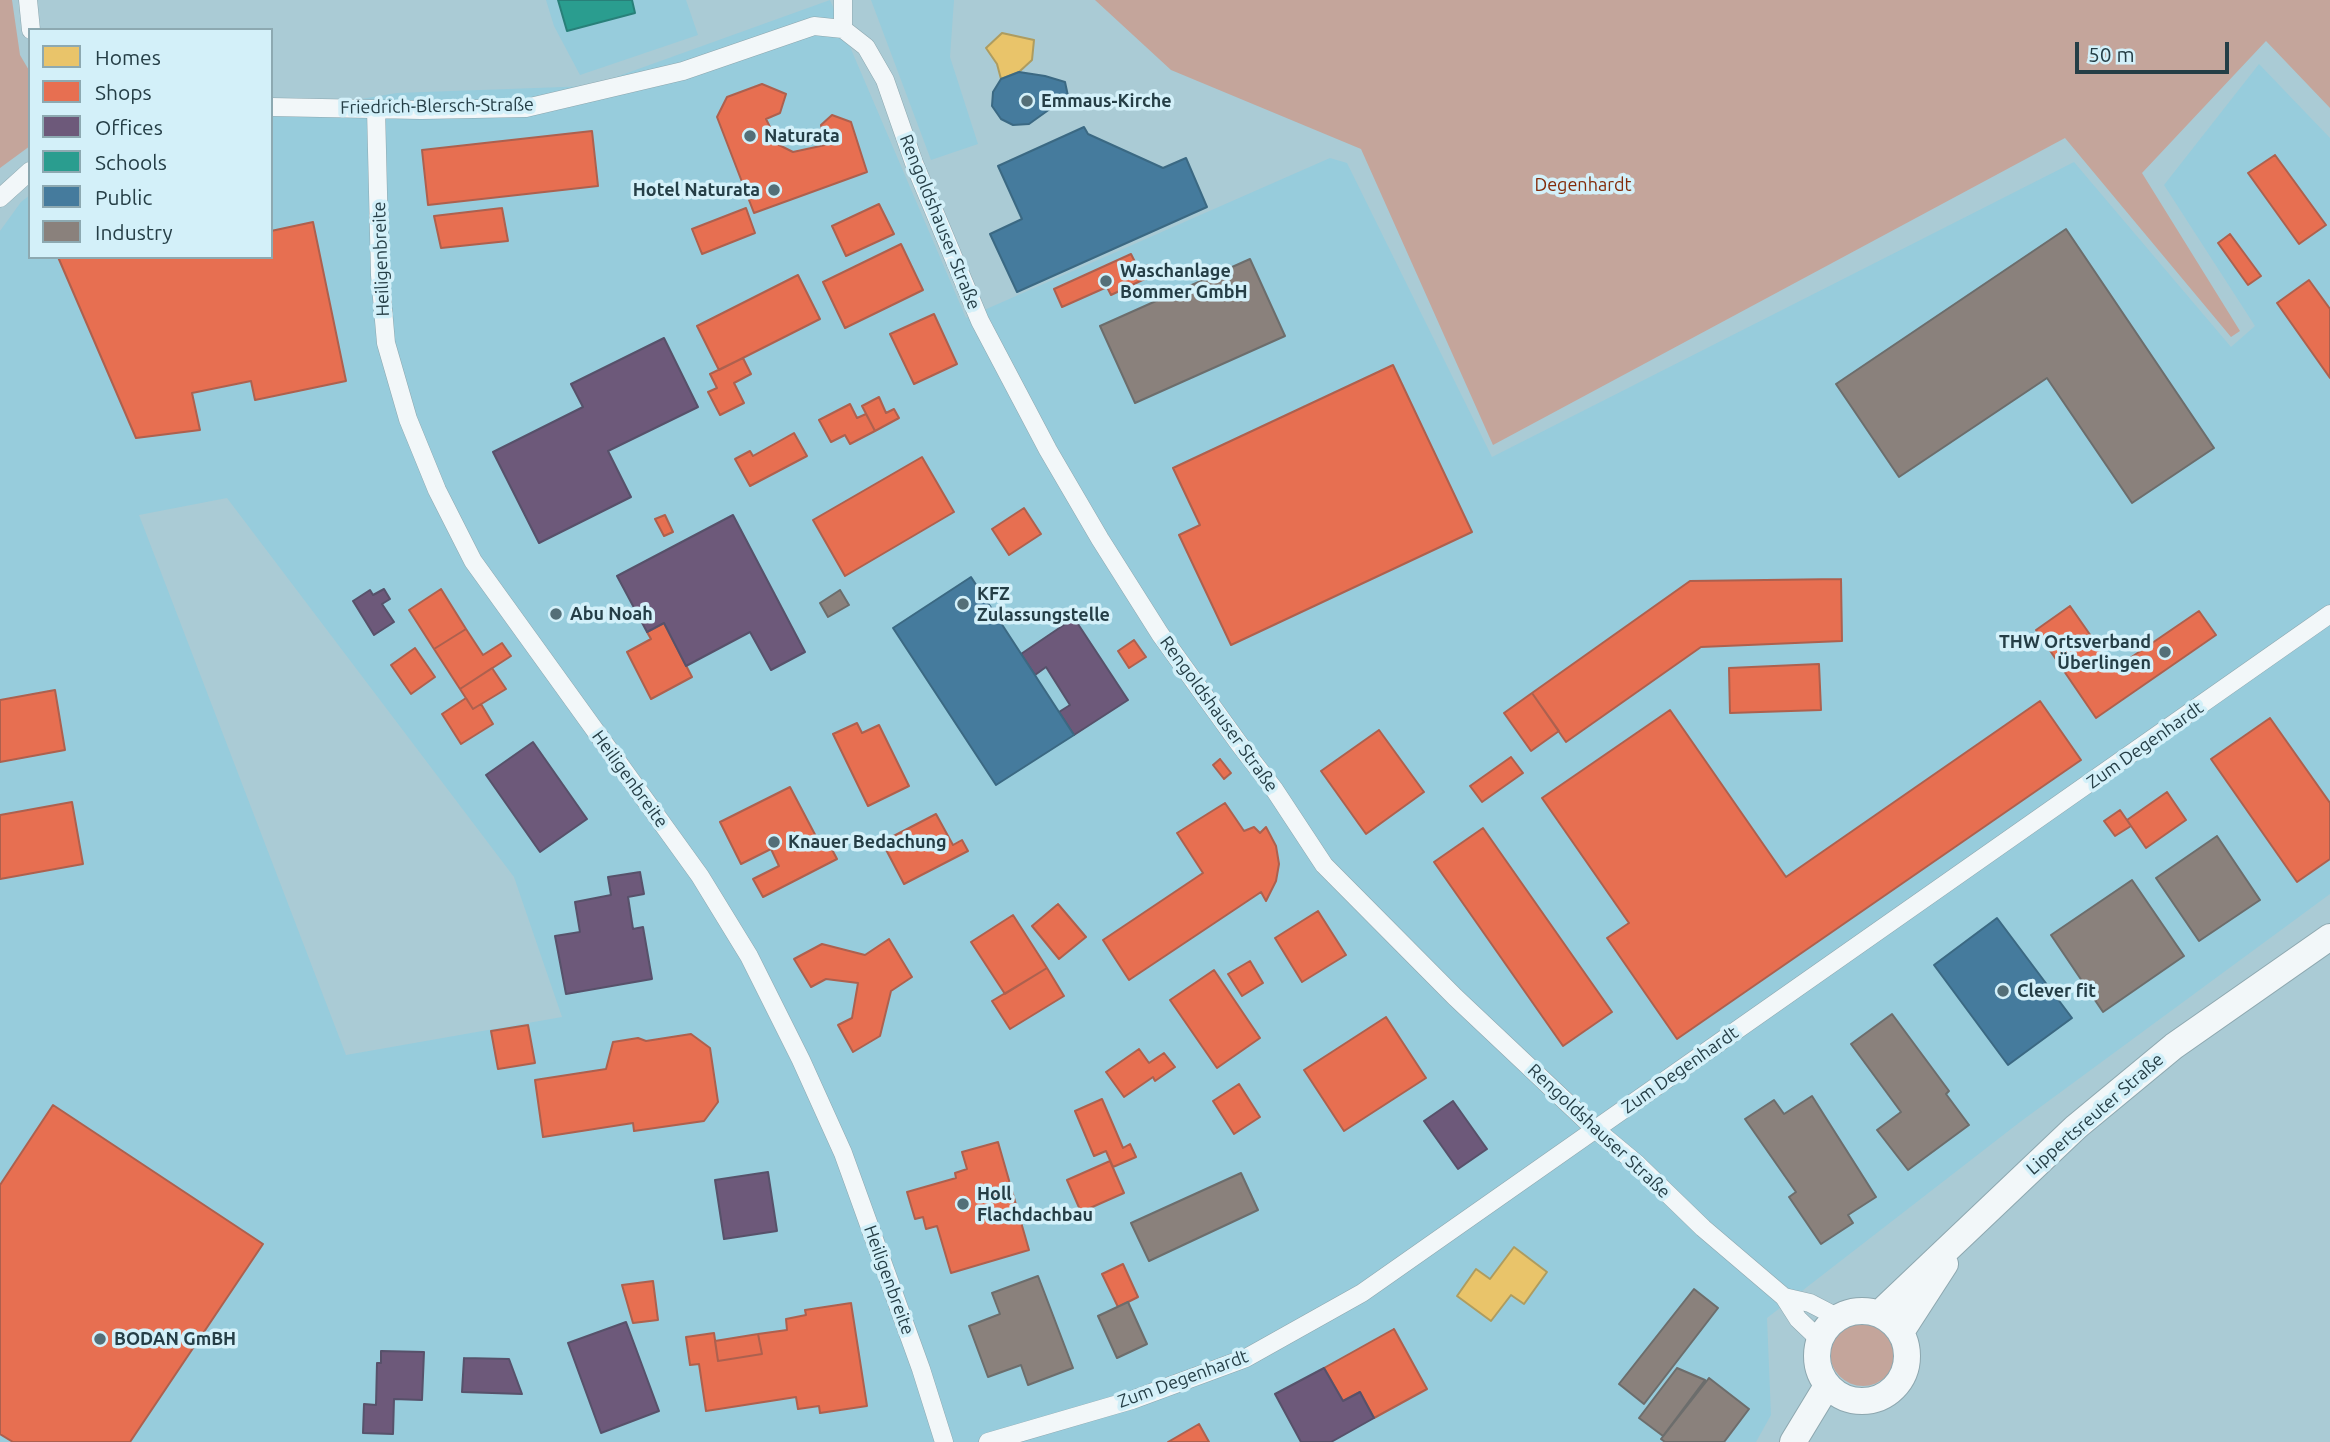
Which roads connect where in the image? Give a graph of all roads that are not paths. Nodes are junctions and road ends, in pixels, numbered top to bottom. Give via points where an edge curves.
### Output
1 (28, 0) edge
2 (844, 0) edge
3 (31, 28) edge
4 (843, 29) junction
5 (273, 107) edge
6 (376, 109) junction
7 (28, 173) edge
8 (0, 198) edge
9 (2330, 614) edge
10 (2330, 937) edge
11 (1595, 1129) junction
12 (1970, 1228) junction
13 (1784, 1297) junction
14 (1879, 1314) junction
15 (1837, 1317) junction
16 (1900, 1332) junction
17 (1819, 1339) junction
18 (1836, 1392) junction
19 (944, 1442) edge
20 (988, 1442) edge
21 (1793, 1442) edge
22 (1806, 1442) edge

1 - 3 street
2 - 4 street
4 - 6 street, Friedrich-Blersch-Straße via 814,26 683,71 526,108
4 - 11 street, Rengoldshauser Straße via 866,47 885,80 980,321 1048,450 1160,634 1324,865
5 - 6 street, Friedrich-Blersch-Straße
6 - 19 street, Heiligenbreite via 386,343 408,419 437,490 473,561 700,876 749,956 843,1153
7 - 8 street
9 - 11 street, Zum Degenhardt
10 - 12 main road, Lippertsreuter Straße via 2174,1046 2076,1127
11 - 13 street, Rengoldshauser Straße
11 - 20 street, Zum Degenhardt via 1362,1293 1246,1358 1132,1400
12 - 14 main road, Lippertsreuter Straße
12 - 16 main road
13 - 15 street, Rengoldshauser Straße via 1810,1303
13 - 17 street, Rengoldshauser Straße
14 - 15 main road via 1854,1311
14 - 16 main road
15 - 17 main road
16 - 18 main road via 1907,1359 1896,1385 1872,1400 1858,1401
17 - 18 main road via 1816,1360 1820,1374
18 - 21 main road
18 - 22 main road

